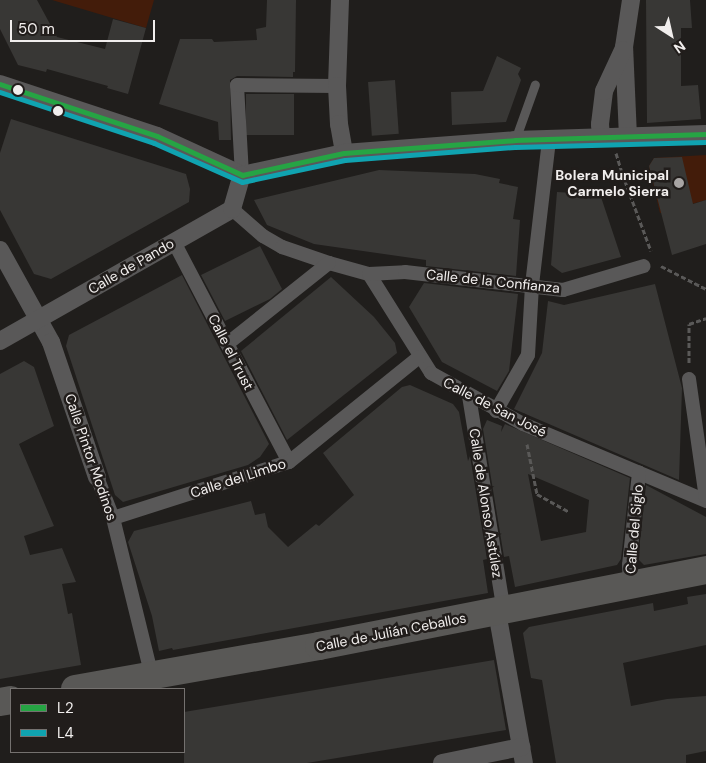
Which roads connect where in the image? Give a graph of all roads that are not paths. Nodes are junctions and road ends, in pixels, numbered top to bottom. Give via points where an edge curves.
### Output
1 (340, 0) edge
2 (631, 0) edge
3 (624, 47) junction
4 (534, 84) dead end
5 (337, 86) junction
6 (1, 88) edge
7 (706, 134) edge
8 (614, 138) junction
9 (515, 140) junction
10 (548, 141) junction
11 (344, 153) junction
12 (242, 175) junction
13 (232, 209) junction
14 (174, 242) junction
15 (0, 250) edge
16 (651, 261) road end
17 (329, 263) junction
18 (369, 274) junction
19 (532, 284) junction
20 (38, 318) junction
21 (0, 341) edge
22 (227, 344) junction
23 (419, 357) junction
24 (689, 379) road end
25 (469, 396) junction
26 (496, 411) junction
27 (289, 462) junction
28 (639, 473) junction
29 (97, 477) joint
30 (706, 500) edge
31 (113, 518) junction
32 (706, 570) edge
33 (630, 584) junction
34 (500, 611) junction
35 (152, 676) junction
36 (81, 688) edge
37 (523, 755) edge
38 (442, 763) edge

1 - 5 street
2 - 3 street
3 - 8 street
3 - 8 street via 604,91 600,124
4 - 9 lane
5 - 11 street
5 - 12 street via 237,84
6 - 12 street via 157,136
7 - 8 street
8 - 10 street
9 - 10 street
9 - 11 street
10 - 19 street
11 - 12 street
12 - 13 street
13 - 14 street, Calle de Pando
13 - 17 street via 263,236 282,247
14 - 20 street, Calle de Pando
14 - 22 street, Calle el Trust
15 - 20 street, Calle Pintor Modinos
16 - 19 street, Calle de la Confianza via 563,290
17 - 18 street
17 - 22 street
18 - 19 street, Calle de la Confianza via 405,272
18 - 23 street, Calle de San José
19 - 26 street via 528,355
20 - 21 street, Calle de Pando
20 - 29 street, Calle Pintor Modinos via 51,342
22 - 27 street, Calle el Trust
23 - 25 street, Calle de San José via 430,373
23 - 27 street, Calle del Limbo
24 - 30 street
25 - 26 street, Calle de San José
25 - 34 street, Calle de Alonso Astúlez
26 - 28 street, Calle de San José
27 - 31 street, Calle del Limbo
28 - 30 street, Calle de San José
28 - 33 street, Calle del Siglo via 629,565
29 - 31 street, Calle Pintor Modinos
31 - 35 street, Calle Pintor Modinos
32 - 33 highway, Calle de Julián Ceballos
33 - 34 highway, Calle de Julián Ceballos
34 - 35 highway, Calle de Julián Ceballos
34 - 37 street, Calle de Alonso Astúlez
35 - 36 highway, Calle de Julián Ceballos
37 - 38 street

